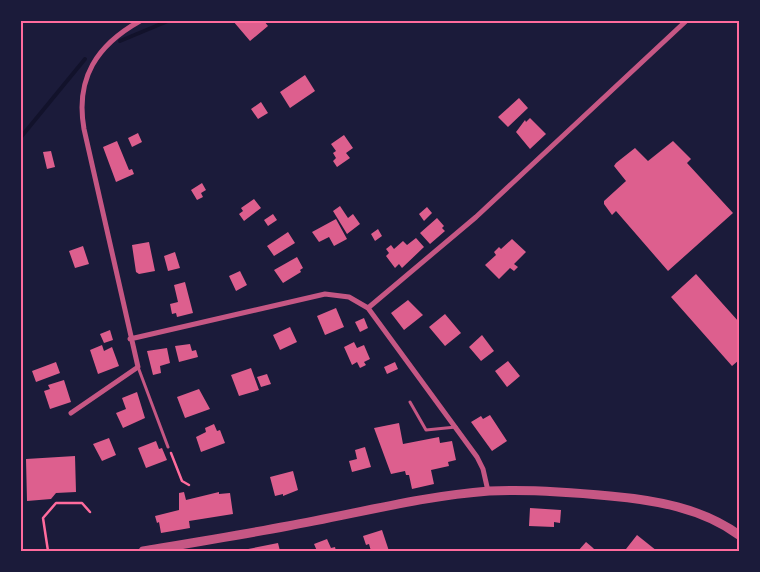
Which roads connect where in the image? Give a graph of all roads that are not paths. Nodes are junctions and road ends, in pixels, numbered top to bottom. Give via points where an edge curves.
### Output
1 (140, 21) edge
2 (686, 21) edge
3 (368, 308) junction
4 (130, 339) junction
5 (138, 368) junction
6 (410, 402) dead end
7 (71, 413) dead end
8 (456, 427) junction
9 (168, 447) road end
10 (488, 491) junction
11 (739, 535) edge
12 (143, 551) edge

1 - 4 street via 118,33 99,53 86,79 82,103 84,129
2 - 3 street via 476,218
3 - 4 street via 349,296 325,294
3 - 8 street
4 - 5 street
5 - 7 street
5 - 9 lane
6 - 8 lane via 426,430
8 - 10 street via 477,457
10 - 11 street via 541,491 677,506
10 - 12 street

